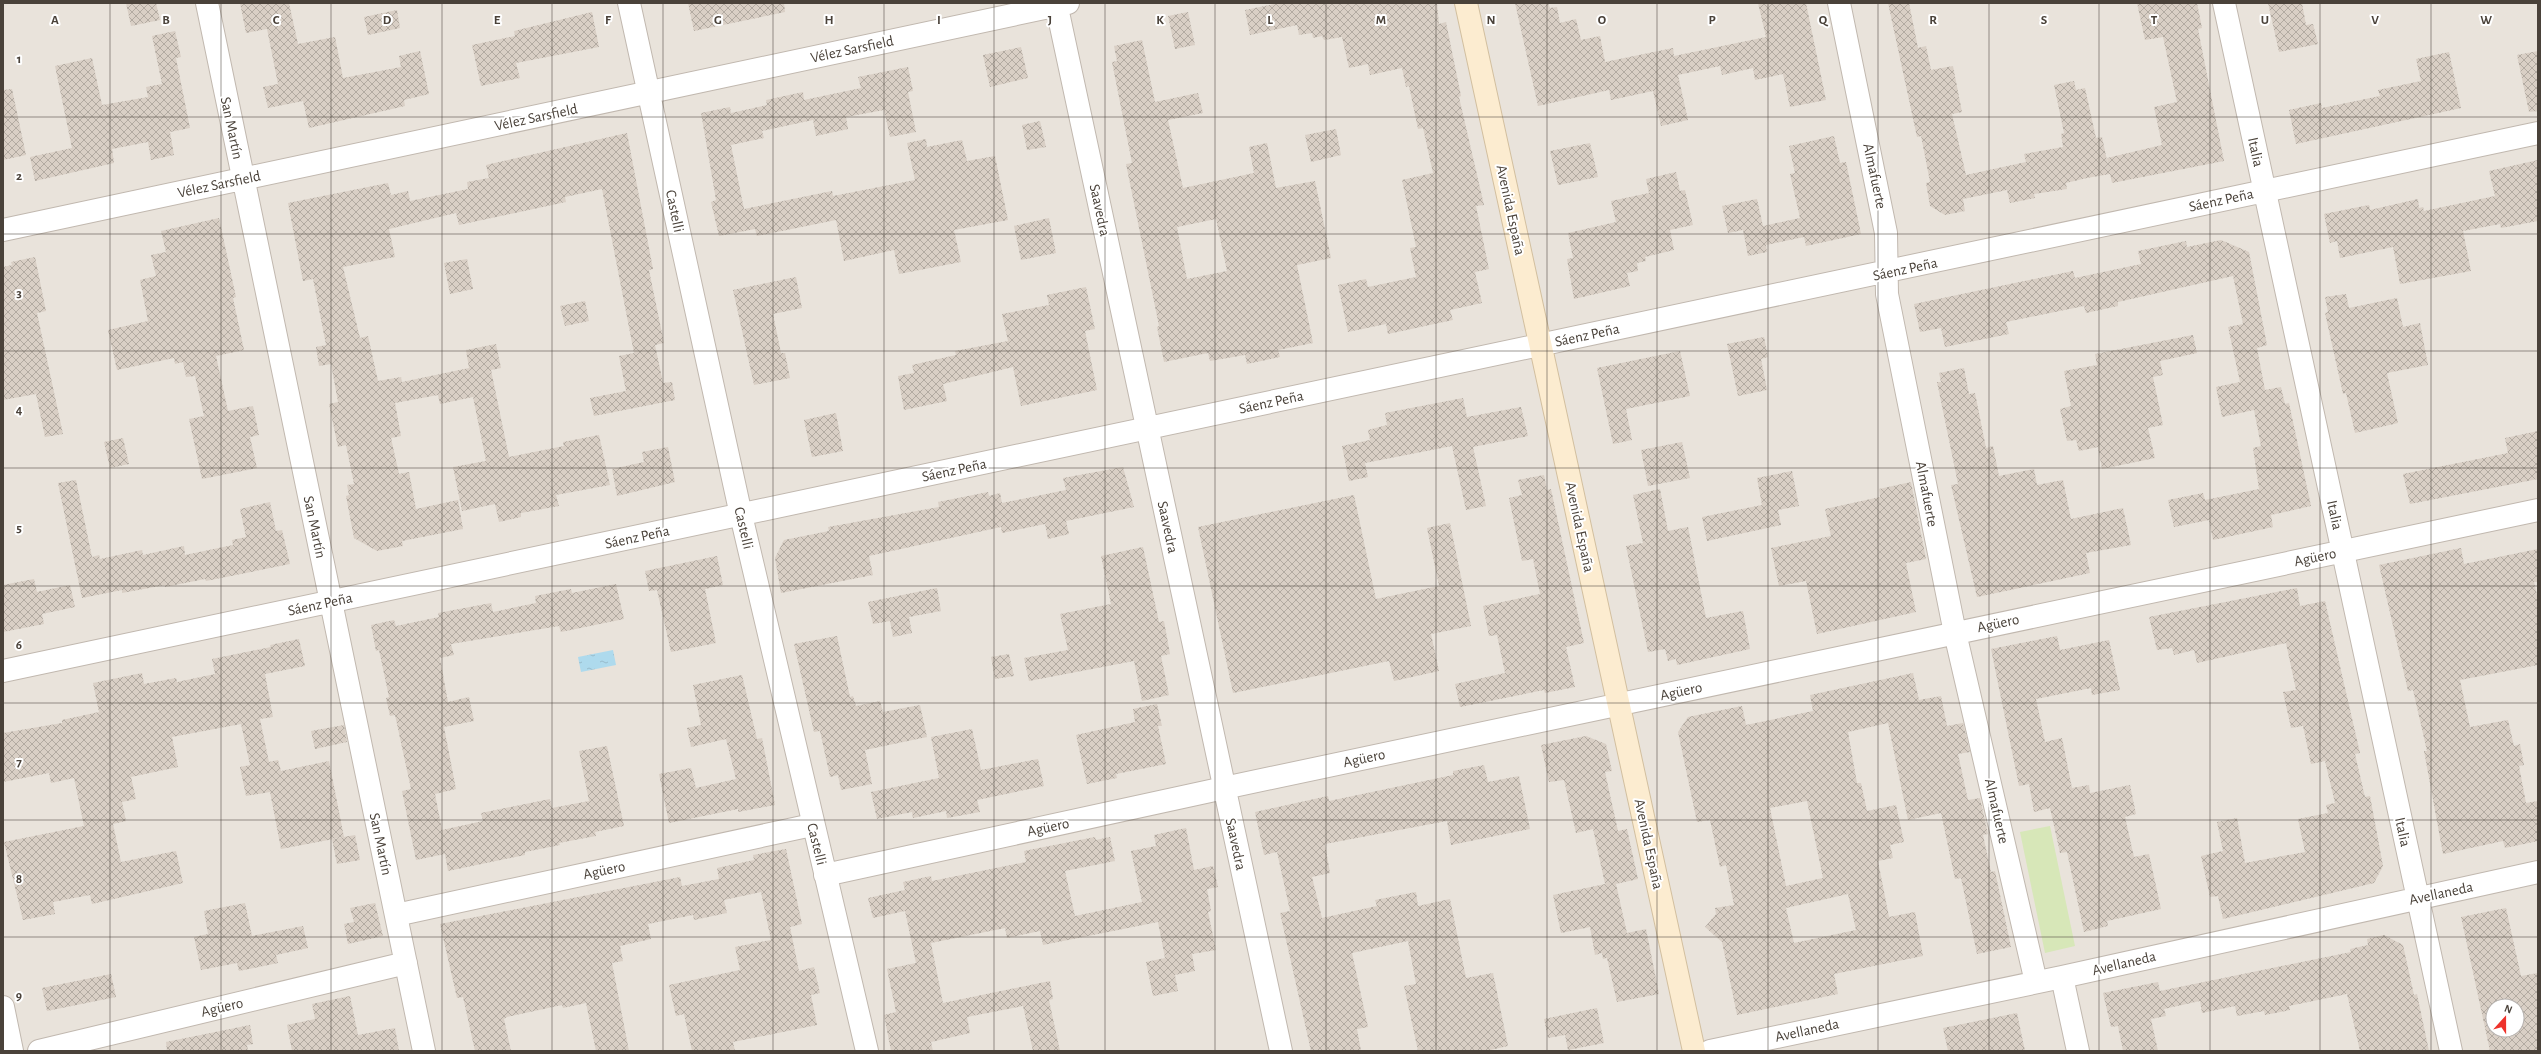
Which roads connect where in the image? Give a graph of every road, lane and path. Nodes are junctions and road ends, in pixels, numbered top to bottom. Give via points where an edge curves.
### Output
1 (207, 3) edge
2 (630, 3) edge
3 (1466, 3) edge
4 (1839, 3) edge
5 (2224, 3) edge
6 (1060, 4) edge
7 (649, 92) junction
8 (2538, 133) edge
9 (243, 179) junction
10 (2265, 191) junction
11 (3, 230) edge
12 (1885, 273) junction
13 (1540, 345) junction
14 (1147, 428) junction
15 (2538, 510) edge
16 (742, 515) junction
17 (2343, 551) junction
18 (331, 602) junction
19 (1955, 632) junction
20 (3, 671) edge
21 (1618, 704) junction
22 (1224, 788) junction
23 (812, 824) junction
24 (2538, 872) edge
25 (825, 875) junction
26 (2418, 898) junction
27 (396, 915) junction
28 (406, 963) junction
29 (2062, 977) junction
30 (2036, 982) junction
31 (3, 1008) edge
32 (12, 1051) edge
33 (39, 1051) edge
34 (424, 1051) edge
35 (867, 1051) edge
36 (1280, 1051) edge
37 (1694, 1051) edge
38 (1710, 1051) edge
39 (2078, 1051) edge
40 (2451, 1051) edge

1 - 9 street, San Martín
2 - 7 street, Castelli
3 - 13 main road, Avenida España
4 - 12 street, Almafuerte via 1886,233
5 - 10 street, Italia
6 - 7 street, Vélez Sarsfield
6 - 14 street, Saavedra
7 - 9 street, Vélez Sarsfield
7 - 16 street, Castelli
8 - 10 street, Sáenz Peña
9 - 11 street, Vélez Sarsfield
9 - 18 street, San Martín
10 - 12 street, Sáenz Peña
10 - 17 street, Italia
12 - 13 street, Sáenz Peña
12 - 19 street, Almafuerte via 1887,294
13 - 14 street, Sáenz Peña
13 - 21 main road, Avenida España
14 - 16 street, Sáenz Peña
14 - 22 street, Saavedra
15 - 17 street, Agüero
16 - 18 street, Sáenz Peña
16 - 23 street, Castelli
17 - 19 street, Agüero
17 - 26 street, Italia
18 - 20 street, Sáenz Peña
18 - 27 street, San Martín
19 - 21 street, Agüero
19 - 30 street, Almafuerte
21 - 22 street, Agüero
21 - 37 main road, Avenida España
22 - 25 street, Agüero
22 - 36 street, Saavedra
23 - 25 street, Castelli
23 - 27 street, Agüero
24 - 26 street, Avellaneda
25 - 35 street, Castelli
26 - 29 street, Avellaneda
26 - 40 street, Italia
27 - 28 street, San Martín
28 - 33 street, Agüero
28 - 34 street, San Martín
29 - 30 street, Avellaneda
29 - 39 street
30 - 38 street, Avellaneda
31 - 32 street

